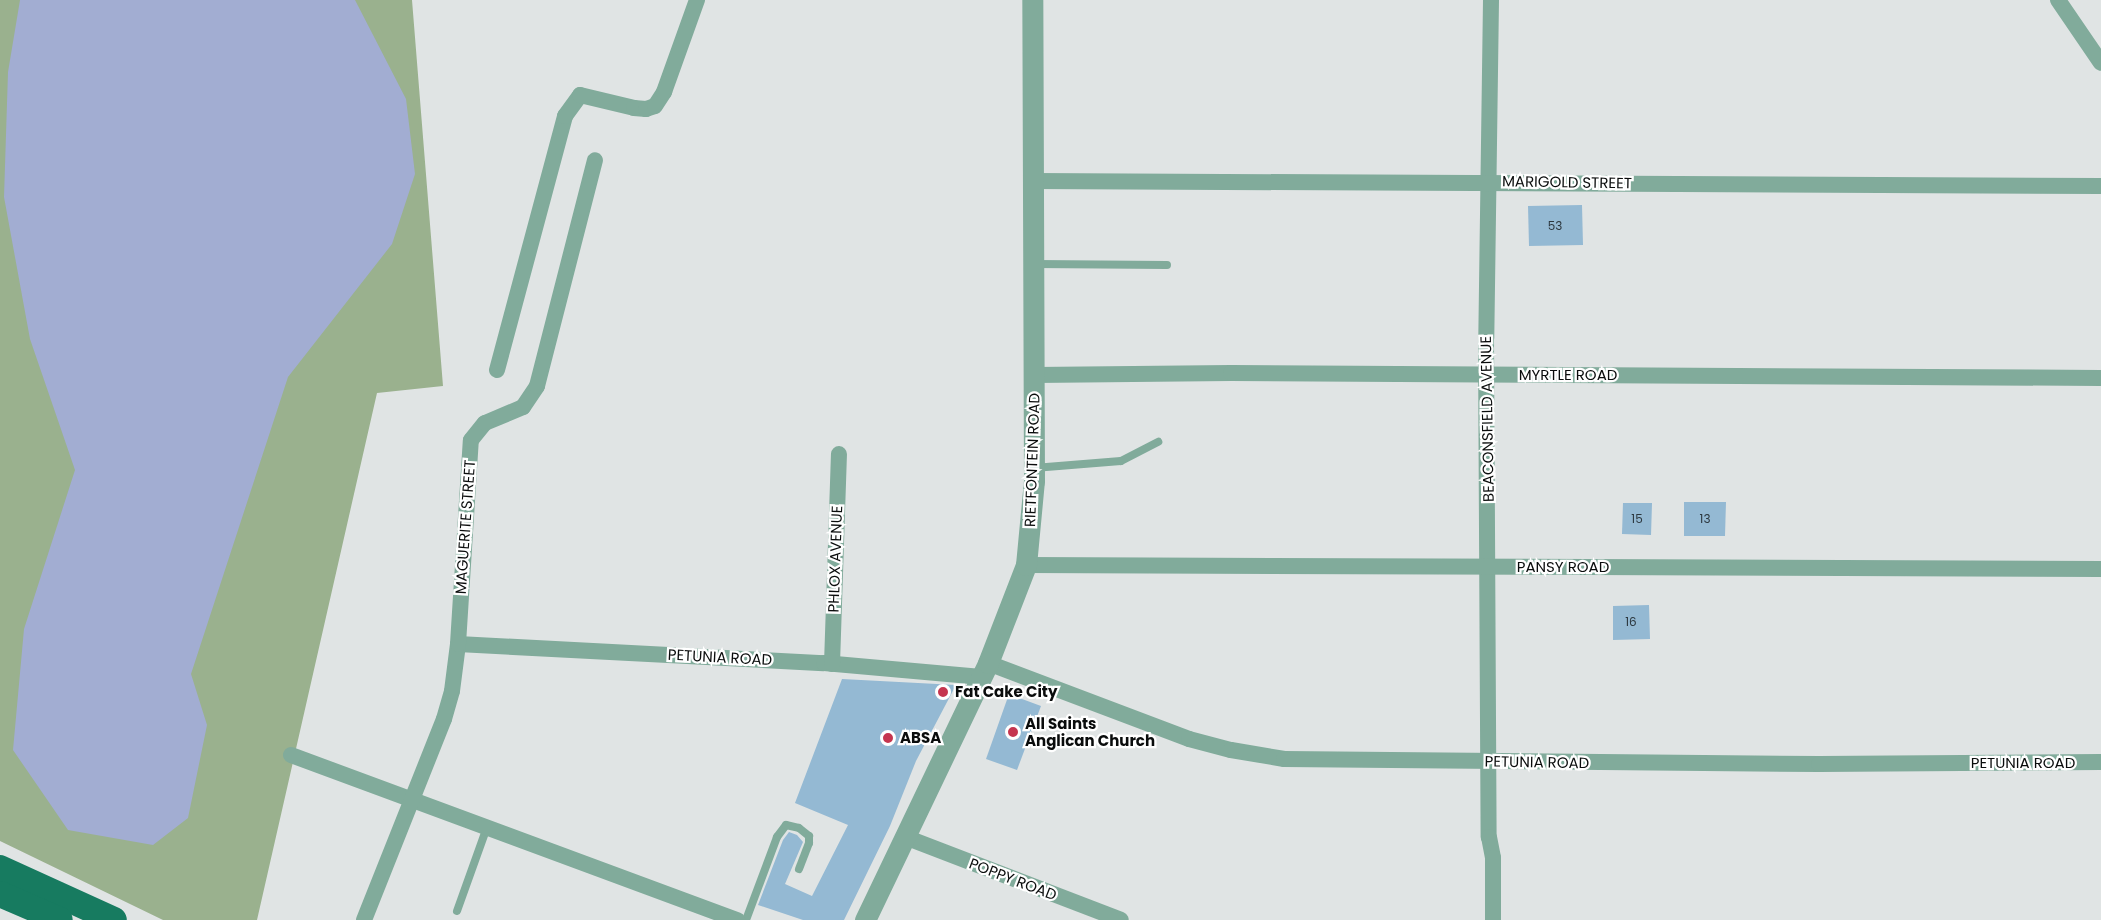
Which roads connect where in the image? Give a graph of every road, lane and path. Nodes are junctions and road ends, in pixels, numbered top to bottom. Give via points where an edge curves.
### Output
1 (698, 0) edge
2 (1032, 0) edge
3 (1491, 0) edge
4 (2058, 0) edge
5 (2101, 63) edge
6 (596, 160) dead end
7 (1033, 181) junction
8 (1490, 181) junction
9 (2101, 186) edge
10 (1034, 264) junction
11 (1167, 265) dead end
12 (497, 370) dead end
13 (1035, 375) junction
14 (1487, 375) junction
15 (2101, 378) edge
16 (1158, 442) dead end
17 (839, 454) dead end
18 (1034, 468) junction
19 (1026, 565) junction
20 (1488, 567) junction
21 (2101, 569) edge
22 (458, 644) junction
23 (832, 664) junction
24 (985, 670) junction
25 (291, 755) dead end
26 (1490, 761) junction
27 (2101, 762) edge
28 (412, 799) junction
29 (487, 827) junction
30 (905, 837) junction
31 (1489, 837) junction
32 (799, 869) dead end
33 (2, 887) edge
34 (456, 911) dead end
35 (60, 920) edge
36 (114, 920) edge
37 (364, 920) edge
38 (737, 920) edge
39 (746, 920) edge
40 (865, 920) edge
41 (1121, 920) edge
42 (1483, 920) edge
43 (1493, 920) edge

1 - 12 street via 664,92 655,106 634,108 580,95 565,116
2 - 7 street, RIETFONTEIN ROAD
3 - 8 street, BEACONSFIELD AVENUE
4 - 5 street
6 - 22 street, MAGUERITE STREET via 537,386 523,407 485,423 471,440
7 - 8 street, MARIGOLD STREET
7 - 10 street, RIETFONTEIN ROAD
8 - 9 street, MARIGOLD STREET
8 - 14 street, BEACONSFIELD AVENUE
10 - 11 lane
10 - 13 street, RIETFONTEIN ROAD
13 - 14 street, MYRTLE ROAD
13 - 18 street, RIETFONTEIN ROAD
14 - 15 street, MYRTLE ROAD
14 - 20 street, BEACONSFIELD AVENUE
16 - 18 lane via 1121,461
17 - 23 street, PHLOX AVENUE
18 - 19 street, RIETFONTEIN ROAD
19 - 20 street, PANSY ROAD
19 - 24 street, RIETFONTEIN ROAD
20 - 21 street, PANSY ROAD
20 - 26 street, BEACONSFIELD AVENUE
22 - 23 street, PETUNIA ROAD
22 - 28 street, MAGUERITE STREET via 444,719
23 - 24 street, PETUNIA ROAD
24 - 26 street, PETUNIA ROAD via 1231,750 1284,759
24 - 30 street, RIETFONTEIN ROAD
25 - 28 street
26 - 27 street, PETUNIA ROAD
26 - 31 street, BEACONSFIELD AVENUE
28 - 29 street
28 - 37 street, MAGUERITE STREET
29 - 34 lane
29 - 38 street
30 - 40 street, RIETFONTEIN ROAD
30 - 41 street, POPPY ROAD
31 - 42 street, BEACONSFIELD AVENUE via 1484,864
31 - 43 street, BEACONSFIELD AVENUE
32 - 39 lane via 809,836 786,825 777,837
33 - 35 main road
33 - 36 main road

